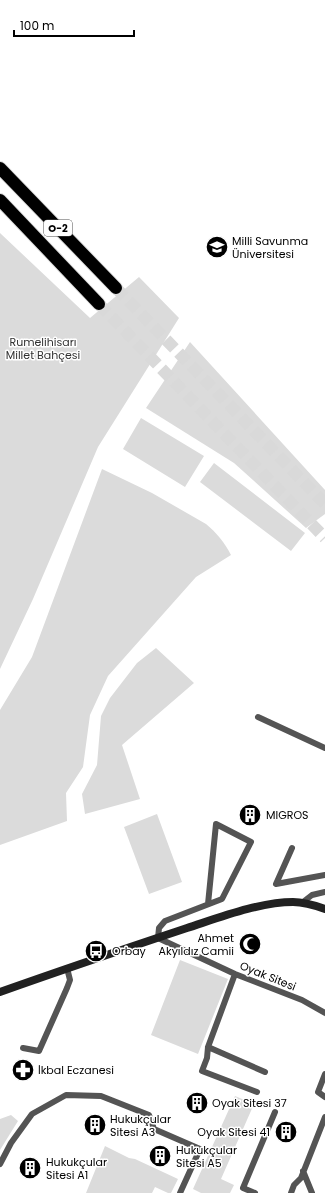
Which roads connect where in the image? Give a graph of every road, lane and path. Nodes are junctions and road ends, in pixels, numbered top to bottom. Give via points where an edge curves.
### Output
1 (0, 168) edge
2 (0, 200) edge
3 (116, 288) tunnel mouth
4 (99, 304) tunnel mouth
5 (258, 717) dead end
6 (325, 748) edge
7 (292, 848) dead end
8 (325, 876) edge
9 (325, 892) edge
10 (302, 902) junction
11 (208, 904) junction
12 (325, 909) edge
13 (158, 938) junction
14 (67, 968) junction
15 (236, 974) junction
16 (0, 992) edge
17 (325, 1013) edge
18 (208, 1047) junction
19 (23, 1048) dead end
20 (265, 1072) dead end
21 (325, 1074) edge
22 (257, 1092) dead end
23 (325, 1097) edge
24 (275, 1112) dead end
25 (325, 1117) edge
26 (0, 1164) edge
27 (303, 1171) junction
28 (180, 1193) edge
29 (255, 1193) edge
30 (291, 1193) edge
31 (312, 1193) edge

1 - 3 highway, O-2
2 - 4 highway, O-2
5 - 6 street
7 - 8 street via 276,884
9 - 10 street
10 - 12 main road
10 - 13 main road via 266,905
11 - 11 street via 222,899 251,842 216,824
11 - 13 street via 165,921 159,928
13 - 14 main road
13 - 15 street, Oyak Sitesi
14 - 16 main road
14 - 19 street via 70,980 68,988 39,1051
15 - 17 street, Oyak Sitesi via 302,1000
15 - 18 street
18 - 20 street
18 - 22 street via 202,1071
21 - 23 street via 318,1092
24 - 29 street via 243,1188
25 - 27 street
26 - 28 street via 11,1143 32,1114 66,1096 101,1096 149,1115 154,1128 200,1149
27 - 30 street
27 - 31 street

